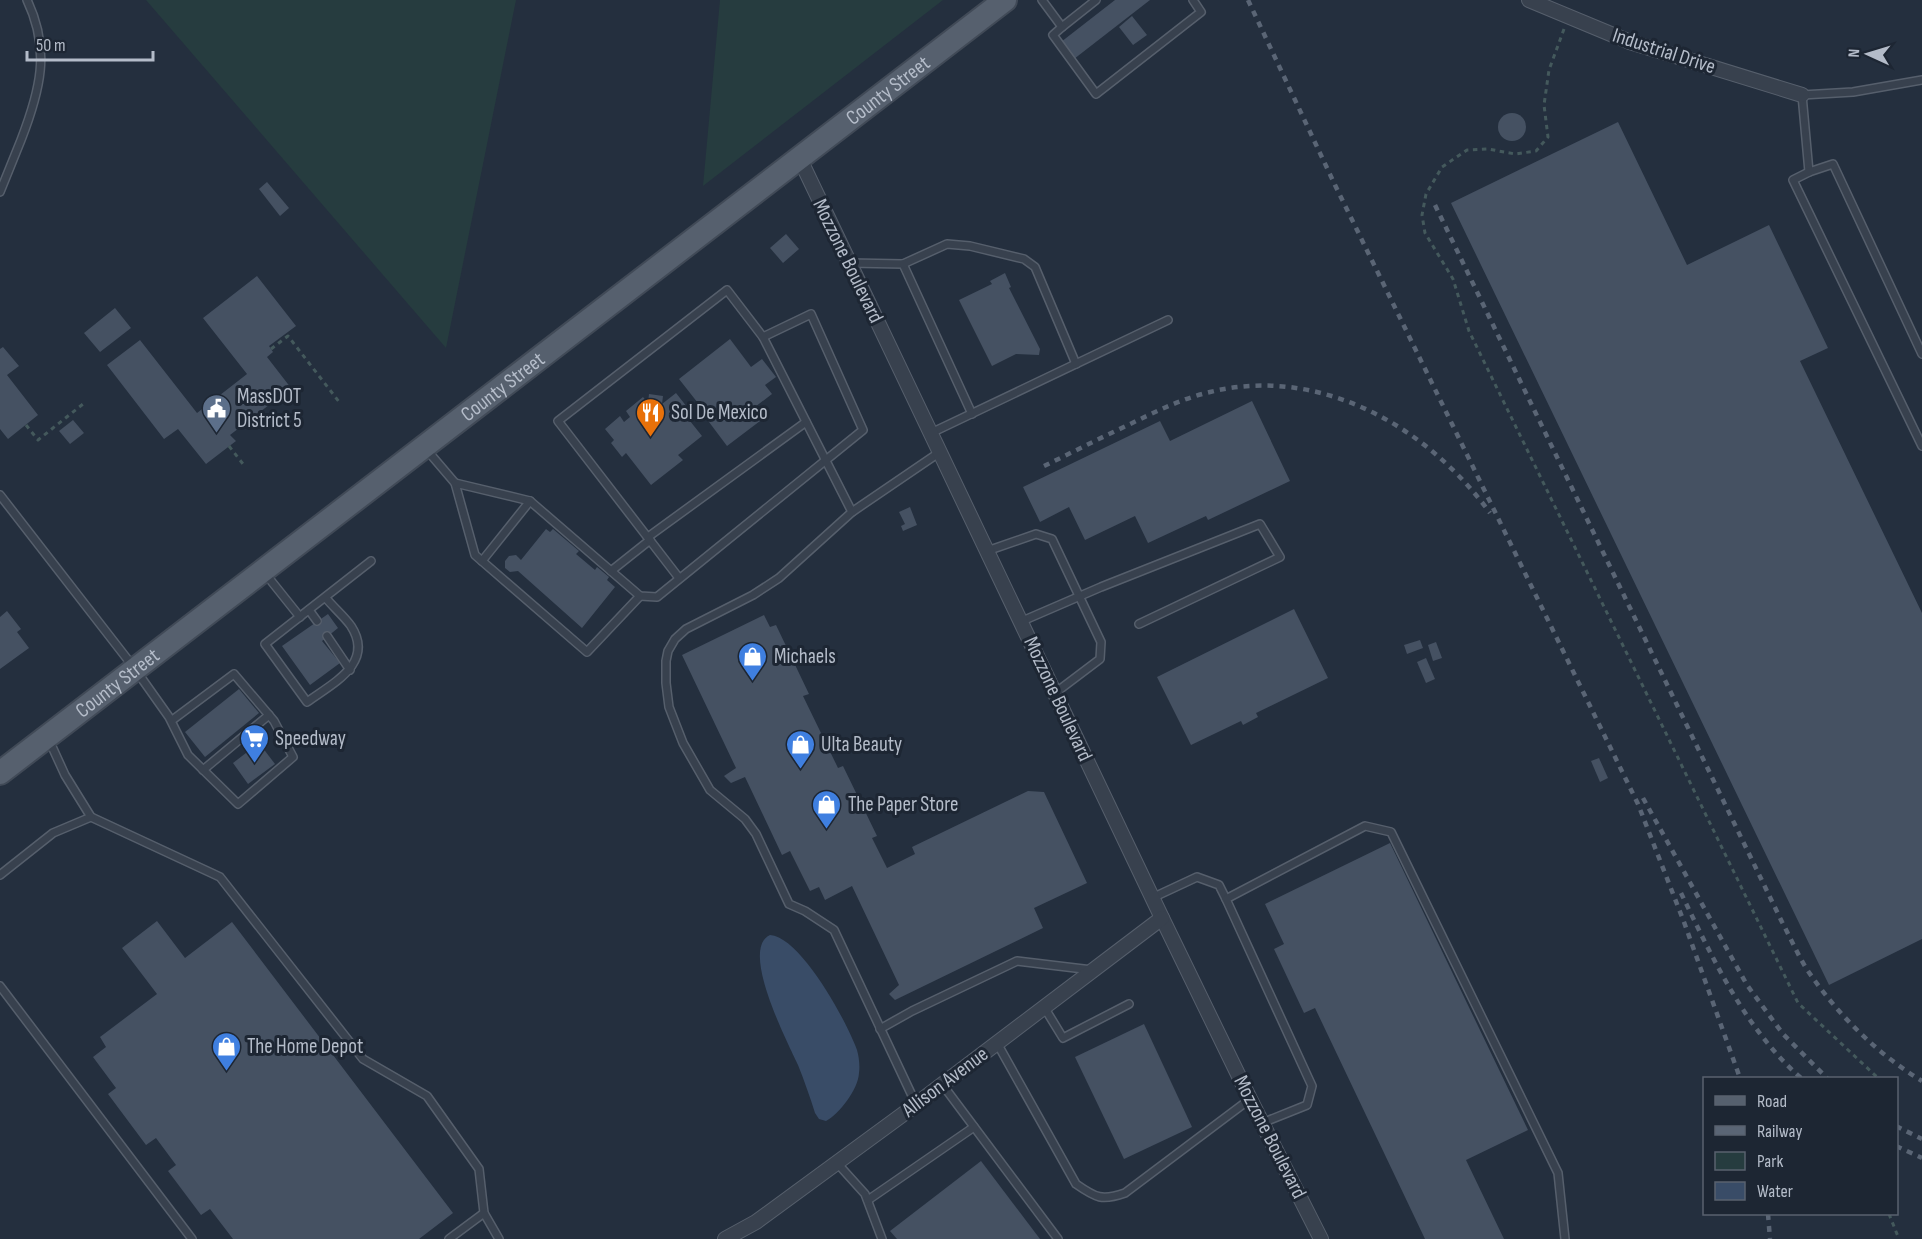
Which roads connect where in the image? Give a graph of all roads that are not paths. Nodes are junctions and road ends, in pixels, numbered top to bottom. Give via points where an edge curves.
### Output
1 (27, 0) edge
2 (1005, 0) edge
3 (1042, 0) edge
4 (1096, 0) edge
5 (1193, 0) edge
6 (1529, 0) edge
7 (1062, 27) junction
8 (1922, 80) edge
9 (1802, 95) junction
10 (799, 157) junction
11 (1809, 172) junction
12 (0, 192) edge
13 (850, 263) junction
14 (903, 264) junction
15 (1168, 320) dead end
16 (763, 337) junction
17 (1922, 354) edge
18 (1076, 364) junction
19 (972, 414) junction
20 (806, 422) junction
21 (931, 433) junction
22 (1922, 446) edge
23 (423, 447) junction
24 (940, 452) junction
25 (826, 461) junction
26 (455, 483) junction
27 (0, 495) edge
28 (530, 501) junction
29 (852, 512) junction
30 (649, 539) junction
31 (987, 551) junction
32 (371, 561) dead end
33 (482, 561) junction
34 (263, 570) junction
35 (611, 571) junction
36 (679, 579) junction
37 (640, 596) junction
38 (1080, 596) junction
39 (325, 597) junction
40 (309, 610) junction
41 (300, 617) junction
42 (317, 621) dead end
43 (1020, 621) junction
44 (1139, 624) dead end
45 (327, 636) dead end
46 (135, 669) junction
47 (350, 670) junction
48 (1054, 693) junction
49 (269, 715) junction
50 (171, 721) junction
51 (48, 736) junction
52 (203, 770) junction
53 (0, 773) edge
54 (91, 817) junction
55 (0, 875) edge
56 (1152, 898) junction
57 (1226, 899) junction
58 (1162, 918) junction
59 (1093, 970) junction
60 (0, 986) edge
61 (1129, 1004) dead end
62 (1044, 1007) junction
63 (880, 1029) junction
64 (997, 1043) junction
65 (942, 1084) junction
66 (1250, 1099) junction
67 (916, 1104) junction
68 (1262, 1123) junction
69 (974, 1127) junction
70 (837, 1163) junction
71 (868, 1200) junction
72 (484, 1213) junction
73 (192, 1239) edge
74 (449, 1239) edge
75 (499, 1239) edge
76 (725, 1239) edge
77 (882, 1239) edge
78 (1058, 1239) edge
79 (1321, 1239) edge
80 (1565, 1239) edge

1 - 12 lane via 41,45 41,73 28,120
2 - 10 main road, County Street
3 - 7 lane
4 - 7 lane
5 - 7 lane via 1201,12 1096,94 1053,35
6 - 9 street, Industrial Drive via 1630,42
8 - 9 lane via 1853,92
9 - 11 lane
10 - 13 street, Mozzone Boulevard
10 - 23 main road, County Street
11 - 17 lane via 1833,164
11 - 22 lane via 1793,180
13 - 14 lane
13 - 21 street, Mozzone Boulevard
14 - 18 lane via 947,243 1024,259 1035,267
14 - 19 lane
15 - 18 lane
16 - 20 lane
16 - 25 lane via 811,314 863,430
16 - 30 lane via 727,290 558,421
18 - 19 lane
19 - 21 lane
20 - 25 lane
20 - 30 lane
21 - 24 street, Mozzone Boulevard
23 - 26 lane
23 - 34 main road, County Street
24 - 29 lane
24 - 31 street, Mozzone Boulevard
25 - 29 lane
25 - 36 lane
26 - 28 lane
26 - 33 lane via 475,555
27 - 46 lane
28 - 33 lane
28 - 35 lane
29 - 63 lane via 779,578 686,628 668,651 666,683 669,707 683,743 710,790 745,819 756,834 789,903 834,930
30 - 35 lane
30 - 36 lane
31 - 38 lane via 1036,534 1052,539
31 - 43 street, Mozzone Boulevard
32 - 39 lane
33 - 37 lane via 588,652
34 - 41 lane
34 - 46 main road, County Street
35 - 37 lane
36 - 37 lane via 657,597
38 - 43 lane
38 - 44 lane via 1260,524 1280,557
38 - 48 lane via 1101,642 1100,659
39 - 40 lane
39 - 47 lane via 356,636 356,662
40 - 41 lane
40 - 42 lane
41 - 47 lane via 266,644 308,702
43 - 48 street, Mozzone Boulevard
45 - 47 lane
46 - 50 lane
46 - 51 main road, County Street
48 - 56 street, Mozzone Boulevard
49 - 50 lane via 234,674
49 - 52 lane
49 - 52 lane via 293,758 238,804
50 - 52 lane via 188,755
51 - 53 main road, County Street
51 - 54 lane via 65,775
54 - 55 lane via 52,833
54 - 72 lane via 220,877 363,1059 427,1096 479,1169
56 - 57 lane via 1197,877 1219,885
56 - 58 street, Mozzone Boulevard
57 - 68 lane via 1312,1086 1307,1105
57 - 80 lane via 1365,826 1391,832 1558,1173
58 - 59 street, Allison Avenue
58 - 66 street, Mozzone Boulevard
59 - 62 street, Allison Avenue
59 - 63 lane via 1017,961
60 - 73 lane
61 - 62 lane via 1063,1038
62 - 64 street, Allison Avenue
63 - 67 lane
64 - 65 street, Allison Avenue
64 - 66 lane via 1076,1185 1094,1197 1111,1198 1125,1193
65 - 67 street, Allison Avenue
65 - 69 lane
66 - 68 street, Mozzone Boulevard
67 - 70 street, Allison Avenue
68 - 79 street, Mozzone Boulevard
69 - 71 lane
69 - 78 lane
70 - 71 lane
70 - 76 street, Allison Avenue via 756,1222
71 - 77 lane
72 - 74 lane
72 - 75 lane

